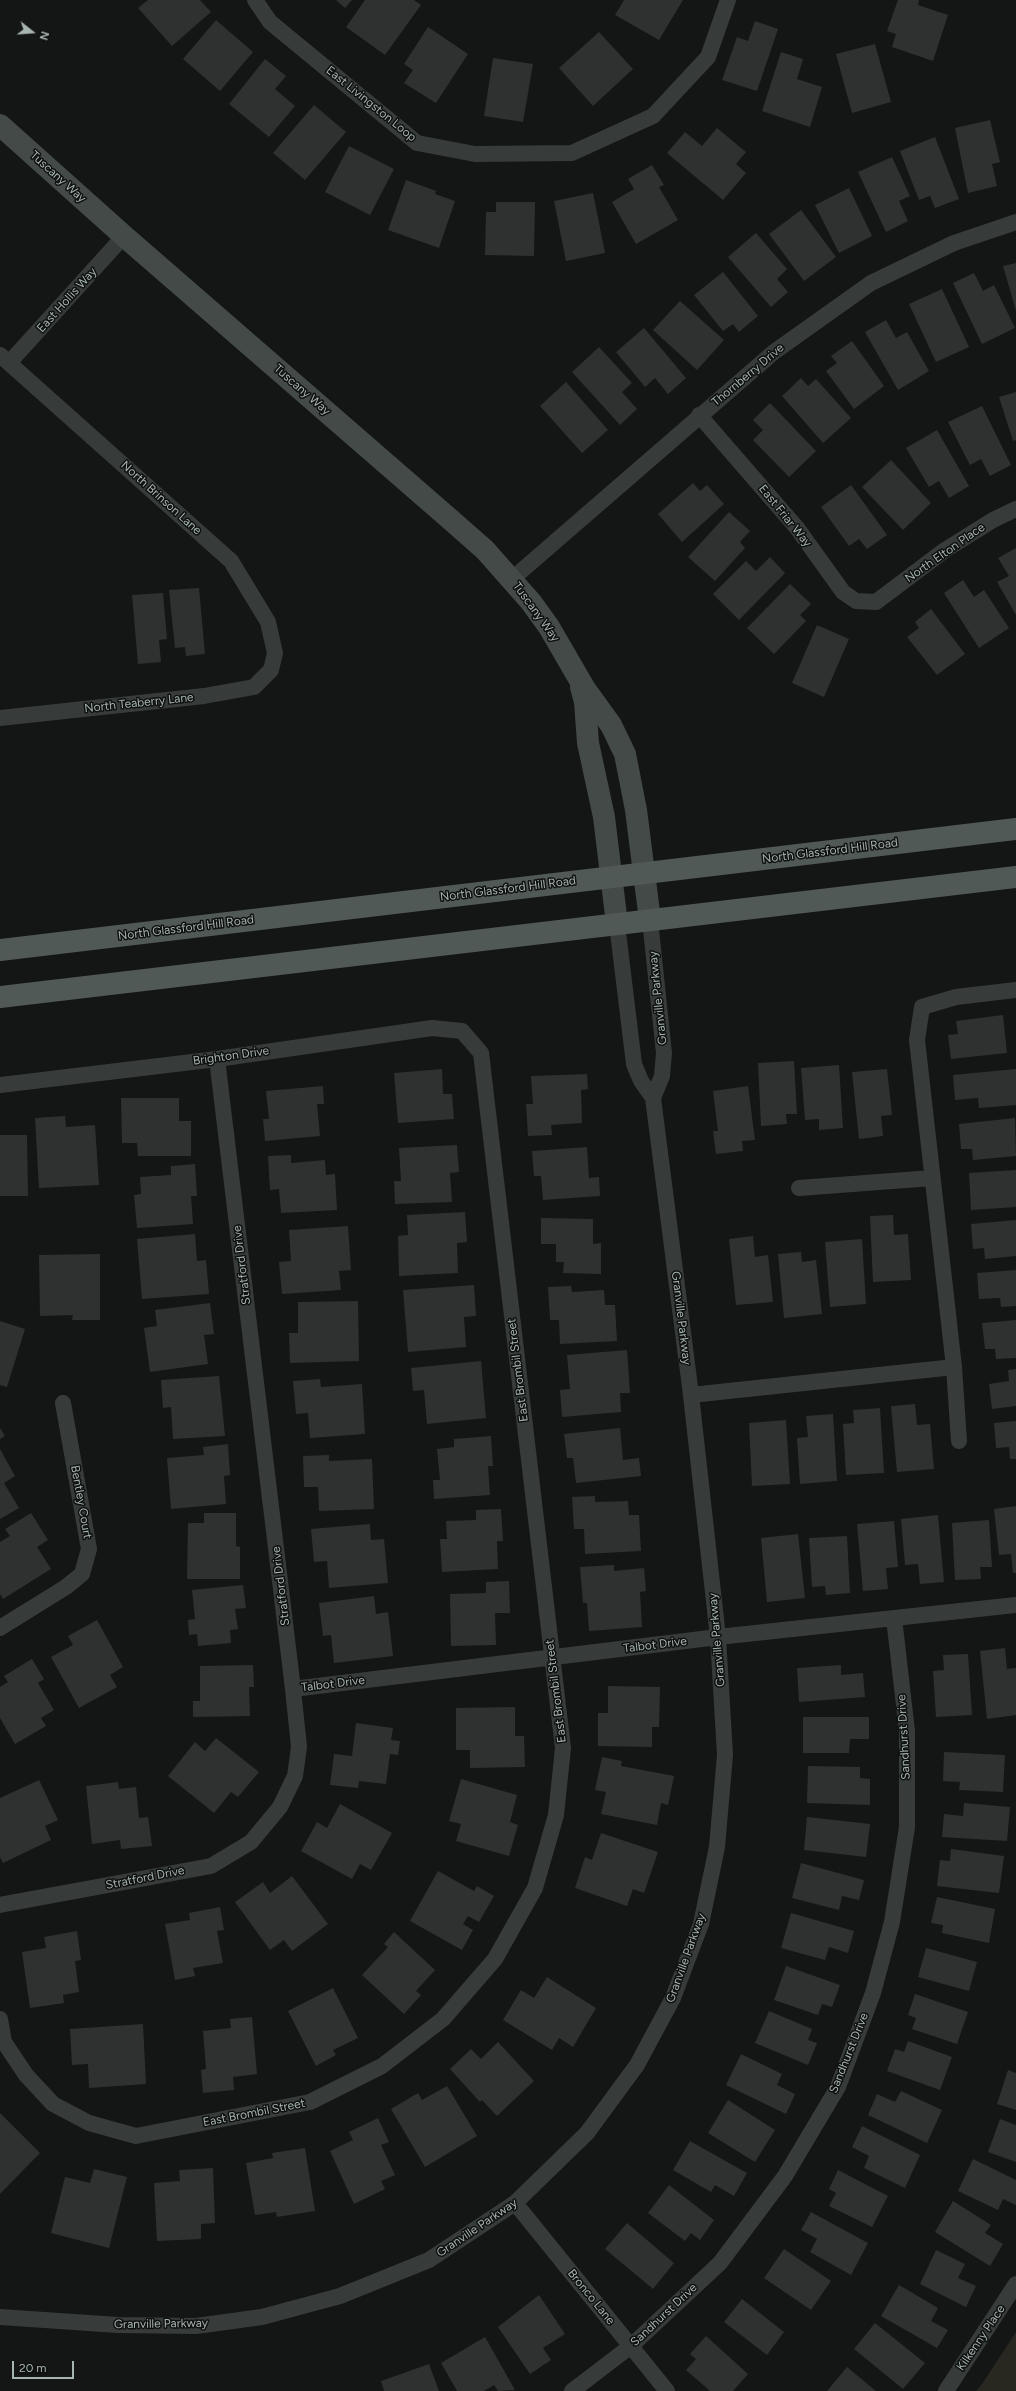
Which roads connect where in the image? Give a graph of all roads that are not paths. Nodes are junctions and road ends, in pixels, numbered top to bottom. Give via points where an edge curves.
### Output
1 (255, 0) edge
2 (728, 0) edge
3 (0, 125) edge
4 (1016, 222) edge
5 (124, 236) junction
6 (5, 359) edge
7 (699, 416) junction
8 (1016, 509) edge
9 (512, 579) junction
10 (876, 602) joint
11 (271, 670) joint
12 (578, 678) junction
13 (0, 718) edge
14 (1016, 829) edge
15 (645, 873) junction
16 (612, 877) junction
17 (1016, 877) edge
18 (650, 920) junction
19 (617, 924) junction
20 (0, 950) edge
21 (1016, 990) edge
22 (0, 997) edge
23 (462, 1030) joint
24 (217, 1059) junction
25 (0, 1085) edge
26 (653, 1098) junction
27 (932, 1178) junction
28 (799, 1188) dead end
29 (954, 1367) junction
30 (691, 1395) junction
31 (63, 1403) dead end
32 (959, 1441) dead end
33 (1016, 1605) edge
34 (894, 1618) junction
35 (0, 1628) edge
36 (718, 1637) junction
37 (552, 1658) junction
38 (293, 1689) junction
39 (0, 1906) edge
40 (0, 2019) edge
41 (515, 2204) junction
42 (1016, 2284) edge
43 (0, 2317) edge
44 (631, 2346) junction
45 (572, 2391) edge
46 (667, 2391) edge
47 (946, 2391) edge

1 - 2 street, East Livingston Loop via 270,22 417,143 475,154 572,152 653,116 708,57
3 - 5 street, Tuscany Way
4 - 7 street, Thornberry Drive via 954,243 871,283 774,352
5 - 6 street, East Hollis Way
5 - 9 street, Tuscany Way via 451,520
6 - 11 street, North Brinson Lane via 231,561 268,622 275,653
7 - 9 street, Thornberry Drive
7 - 10 street, East Friar Way via 797,528 843,592 856,601
8 - 10 street, North Elton Place via 945,550
9 - 12 street, Tuscany Way via 549,627
11 - 13 street, North Teaberry Lane via 254,687 204,696
12 - 15 street, Tuscany Way via 611,725 625,754
12 - 16 street, Tuscany Way via 585,702 588,743 600,795
14 - 15 main road, North Glassford Hill Road
15 - 16 main road, North Glassford Hill Road
15 - 18 street, Tuscany Way
16 - 19 street, Tuscany Way
16 - 20 main road, North Glassford Hill Road
17 - 18 main road
18 - 19 main road
18 - 26 street, Granville Parkway via 664,1053 662,1076
19 - 22 main road
19 - 26 street, Granville Parkway via 634,1064 641,1081
21 - 27 street via 956,996 922,1007 917,1040
23 - 24 street, Brighton Drive via 432,1028
23 - 37 street, East Brombil Street via 481,1053
24 - 25 street, Brighton Drive
24 - 38 street, Stratford Drive
26 - 30 street, Granville Parkway
27 - 28 street
27 - 29 street
29 - 30 street
29 - 32 street
30 - 36 street, Granville Parkway
31 - 35 street, Bentley Court via 89,1549 82,1574 66,1587
33 - 34 street, Talbot Drive
34 - 36 street, Talbot Drive
34 - 44 street, Sandhurst Drive via 906,1731 907,1827 892,1922 873,1993 838,2088 785,2176 720,2263
36 - 37 street, Talbot Drive
36 - 41 street, Granville Parkway via 726,1755 717,1847 701,1924 673,1998 638,2065 587,2133
37 - 38 street, Talbot Drive
37 - 40 street, East Brombil Street via 563,1748 556,1815 535,1888 495,1959 443,2019 382,2066 310,2102 136,2136 89,2123 53,2104 26,2075 4,2042
38 - 39 street, Stratford Drive via 300,1747 295,1776 280,1807 251,1842 211,1866
41 - 43 street, Granville Parkway via 429,2260 340,2296 262,2318 196,2326 118,2325
41 - 44 street, Bronco Lane
42 - 47 street, Kilkenny Place
44 - 45 street, Sandhurst Drive
44 - 46 street, Bronco Lane

